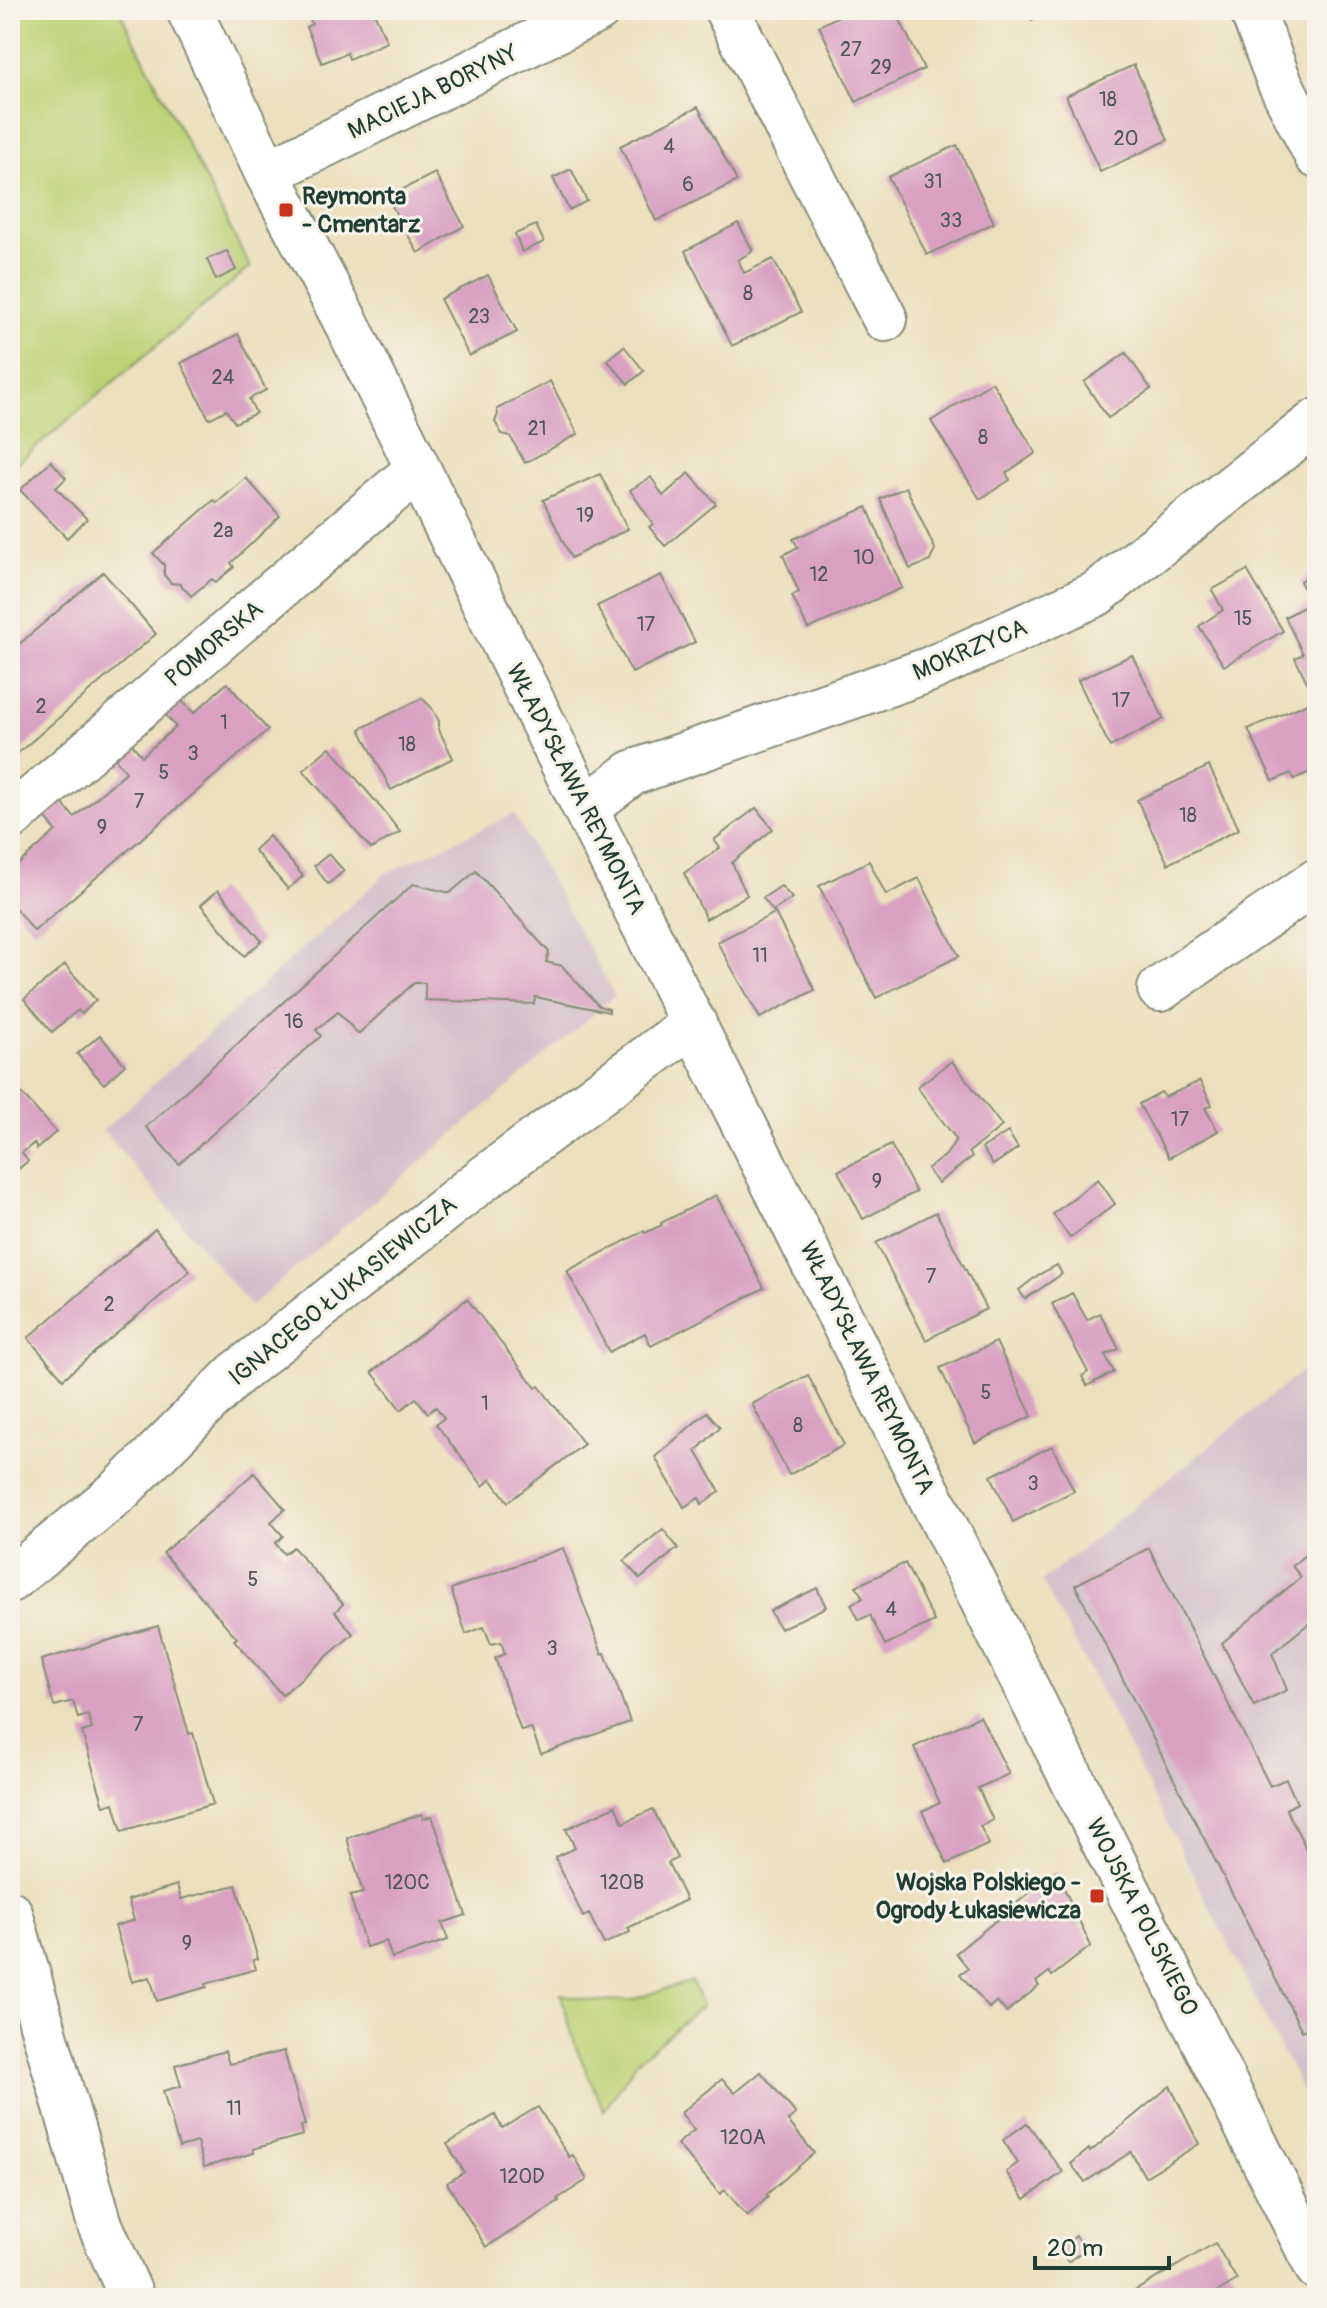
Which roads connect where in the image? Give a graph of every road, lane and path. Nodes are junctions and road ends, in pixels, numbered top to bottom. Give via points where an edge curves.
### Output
1 (189, 10) edge
2 (598, 10) edge
3 (727, 10) edge
4 (1252, 10) edge
5 (1317, 156) edge
6 (267, 173) junction
7 (885, 319) dead end
8 (1317, 421) edge
9 (417, 470) junction
10 (586, 808) junction
11 (10, 818) edge
12 (1317, 881) edge
13 (1160, 989) dead end
14 (694, 1023) junction
15 (966, 1567) joint
16 (10, 1580) edge
17 (10, 1913) edge
18 (1317, 2267) edge
19 (132, 2298) edge

1 - 6 street, WŁADYSŁAWA REYMONTA
2 - 6 street, MACIEJA BORYNY
3 - 7 street
4 - 5 street via 1279,81
6 - 9 street, WŁADYSŁAWA REYMONTA
8 - 10 street, MOKRZYCA via 1096,594 928,670 632,773
9 - 10 street, WŁADYSŁAWA REYMONTA
9 - 11 street, POMORSKA
10 - 14 street, WŁADYSŁAWA REYMONTA
12 - 13 street
14 - 15 street, WŁADYSŁAWA REYMONTA
14 - 16 street, IGNACEGO ŁUKASIEWICZA via 479,1182 236,1374 120,1490
15 - 18 street, WOJSKA POLSKIEGO
17 - 19 street via 100,2225

